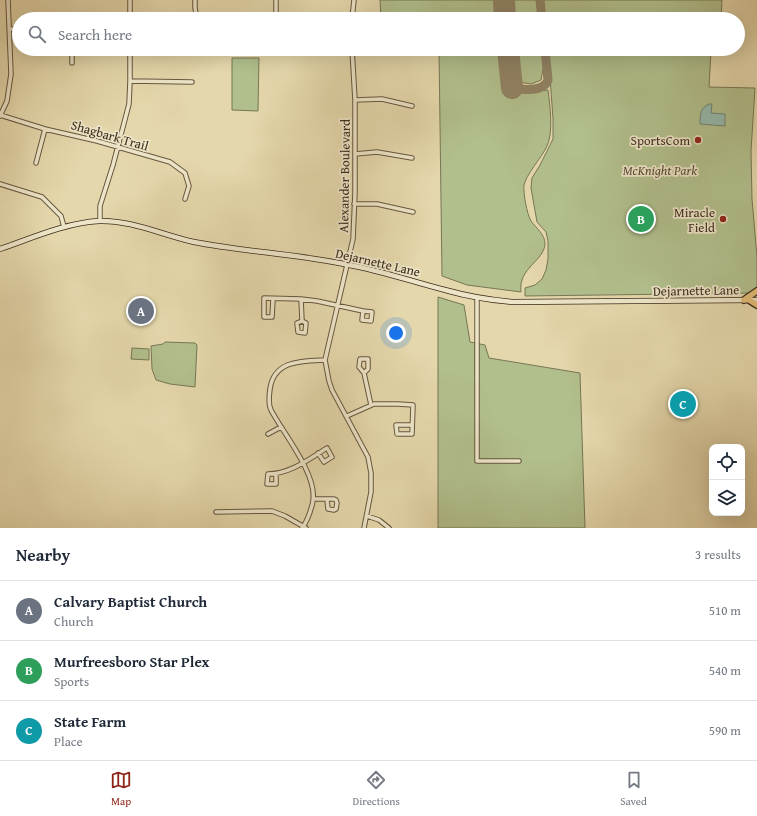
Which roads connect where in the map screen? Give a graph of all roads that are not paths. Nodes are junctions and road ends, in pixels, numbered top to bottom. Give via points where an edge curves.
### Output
1 (8, 0) edge
2 (130, 0) edge
3 (195, 0) edge
4 (276, 0) edge
5 (354, 0) edge
6 (130, 12) edge
7 (196, 12) edge
8 (276, 12) edge
9 (353, 12) edge
10 (10, 29) joint
11 (72, 56) edge
12 (130, 56) edge
13 (352, 56) edge
14 (72, 63) dead end
15 (130, 81) junction
16 (192, 82) dead end
17 (355, 100) junction
18 (412, 106) dead end
19 (0, 115) edge
20 (46, 128) junction
21 (117, 147) junction
22 (355, 154) junction
23 (412, 158) dead end
24 (36, 162) dead end
25 (0, 184) edge
26 (185, 199) dead end
27 (354, 204) junction
28 (413, 212) dead end
29 (100, 221) junction
30 (64, 226) junction
31 (0, 249) edge
32 (348, 264) junction
33 (757, 291) edge
34 (273, 298) junction
35 (477, 298) junction
36 (301, 299) junction
37 (747, 300) junction
38 (757, 300) edge
39 (757, 305) edge
40 (338, 306) junction
41 (363, 311) dead end
42 (302, 322) dead end
43 (325, 360) junction
44 (364, 373) dead end
45 (371, 405) junction
46 (347, 416) junction
47 (412, 425) junction
48 (281, 427) junction
49 (268, 434) dead end
50 (318, 453) dead end
51 (519, 461) dead end
52 (303, 462) junction
53 (276, 474) dead end
54 (314, 499) junction
55 (327, 500) dead end
56 (216, 512) dead end
57 (367, 516) junction
58 (304, 527) edge
59 (364, 528) edge
60 (389, 528) edge

1 - 10 street
2 - 6 street
3 - 7 street
4 - 8 street
5 - 9 street
10 - 19 street via 10,85 7,102
11 - 14 street
12 - 15 street
13 - 17 street, Alexander Boulevard
15 - 16 street
15 - 21 street via 129,104
17 - 18 street via 382,99
17 - 22 street, Alexander Boulevard
19 - 20 street, Shagbark Trail
20 - 21 street, Shagbark Trail
20 - 24 street
21 - 26 street, Shagbark Trail via 170,162 185,173 189,186
21 - 29 street via 100,206
22 - 23 street via 377,152
22 - 27 street, Alexander Boulevard
25 - 30 street via 42,197 61,216
27 - 28 street via 377,204
27 - 32 street, Alexander Boulevard via 353,239
29 - 30 main road, Dejarnette Lane
29 - 32 main road, Dejarnette Lane via 133,225 237,250
30 - 31 main road, Dejarnette Lane
32 - 35 main road, Dejarnette Lane
32 - 40 street, Alexander Boulevard
33 - 37 main road
34 - 34 street via 264,298 264,317 272,317
34 - 36 street
35 - 37 main road, Dejarnette Lane via 512,302
35 - 51 street via 477,461
36 - 40 street
36 - 42 street
37 - 38 main road, Dejarnette Lane
37 - 39 main road
40 - 41 street
40 - 43 street, Alexander Boulevard
43 - 46 street, Alexander Boulevard via 332,390
43 - 48 street via 294,362 278,370 271,383 268,400 270,409
44 - 45 street
45 - 46 street
45 - 47 street via 413,405
46 - 57 street, Alexander Boulevard via 368,457 371,492
47 - 47 street via 396,425 397,434 412,434
48 - 49 street
48 - 52 street
50 - 52 street
52 - 53 street
52 - 54 street
54 - 55 street
54 - 58 street
56 - 58 street via 272,511
57 - 59 street, Alexander Boulevard
57 - 60 street via 379,520

